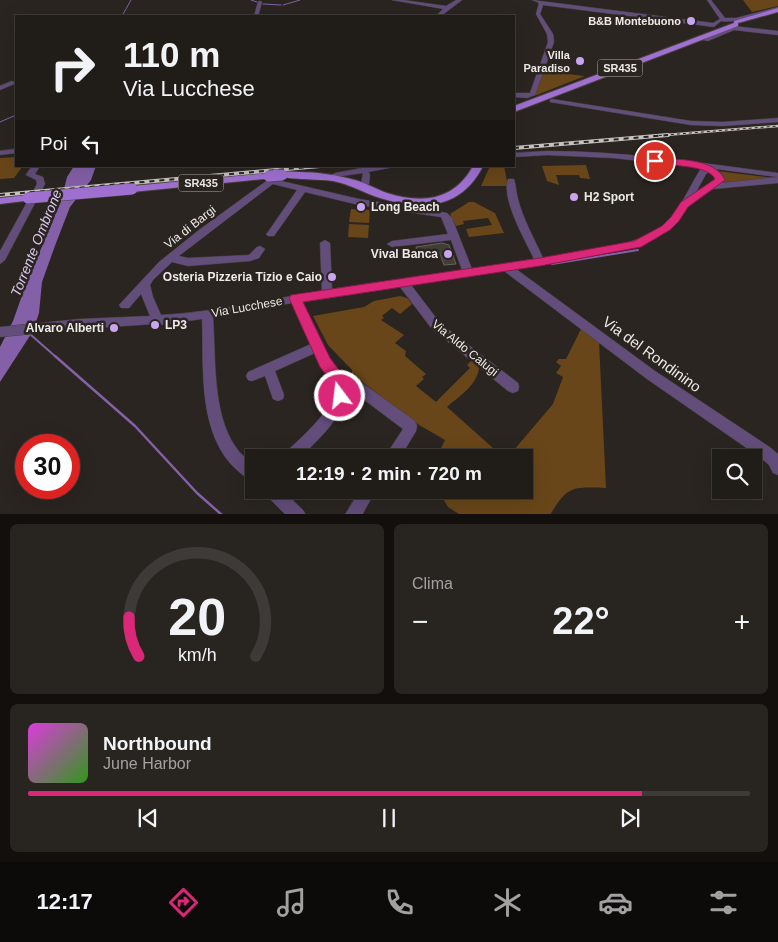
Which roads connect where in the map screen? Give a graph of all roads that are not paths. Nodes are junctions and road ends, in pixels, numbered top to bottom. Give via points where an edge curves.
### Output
1 (254, 0) edge
2 (394, 0) edge
3 (460, 0) edge
4 (534, 0) edge
5 (709, 0) edge
6 (262, 1) edge
7 (541, 3) junction
8 (447, 8) junction
9 (778, 9) edge
10 (256, 15) edge
11 (439, 15) edge
12 (731, 23) junction
13 (763, 31) junction
14 (778, 33) edge
15 (706, 40) dead end
16 (12, 83) dead end
17 (0, 88) edge
18 (515, 95) edge
19 (552, 101) dead end
20 (515, 109) edge
21 (778, 120) edge
22 (15, 152) edge
23 (0, 153) edge
24 (518, 155) edge
25 (642, 159) junction
26 (35, 167) edge
27 (382, 167) edge
28 (478, 167) edge
29 (708, 167) junction
30 (374, 168) junction
31 (285, 172) edge
32 (694, 176) junction
33 (778, 176) edge
34 (351, 177) junction
35 (270, 179) junction
36 (365, 179) junction
37 (778, 180) edge
38 (511, 181) dead end
39 (712, 187) junction
40 (303, 188) junction
41 (389, 196) junction
42 (0, 201) edge
43 (685, 205) junction
44 (271, 234) dead end
45 (454, 236) junction
46 (325, 243) dead end
47 (392, 244) dead end
48 (260, 249) dead end
49 (170, 258) junction
50 (0, 260) edge
51 (540, 262) junction
52 (506, 267) junction
53 (468, 272) junction
54 (145, 283) junction
55 (403, 283) junction
56 (327, 294) junction
57 (295, 298) junction
58 (125, 305) dead end
59 (207, 314) junction
60 (158, 321) junction
61 (0, 332) edge
62 (317, 347) junction
63 (268, 369) junction
64 (252, 376) dead end
65 (338, 378) junction
66 (513, 387) dead end
67 (278, 395) dead end
68 (298, 449) edge
69 (397, 449) edge
70 (245, 466) edge
71 (778, 468) edge
72 (281, 499) edge
73 (363, 499) edge
74 (298, 514) edge
75 (353, 514) edge

1 - 6 street
2 - 8 street
3 - 8 street
4 - 7 street
5 - 12 street
6 - 10 street
7 - 12 street via 713,25
7 - 18 street via 538,14 551,38 532,95
8 - 11 street
9 - 12 street
9 - 12 main road, SR435
12 - 13 street
12 - 20 main road, SR435
13 - 14 street
13 - 15 street via 733,28
16 - 17 street
19 - 21 street via 706,124
22 - 23 street
24 - 25 street via 581,153
25 - 29 street
25 - 32 street via 678,167
26 - 50 street via 30,175 40,179 42,184
27 - 30 street
28 - 41 main road, SR435 via 466,187 449,197 415,201
29 - 32 street, Via Lucchese
29 - 33 street
29 - 39 street via 720,178
30 - 34 street
30 - 36 street
31 - 34 main road, SR435
31 - 34 main road
31 - 35 main road, SR435, bridge
32 - 43 street, Via Lucchese
34 - 36 main road, SR435
34 - 41 main road
35 - 40 street
35 - 42 main road, SR435, bridge
35 - 49 street, Via di Bargi
36 - 41 main road, SR435
37 - 39 street, Via Lucchese
38 - 51 street via 513,202
39 - 43 street, Via Lucchese
40 - 44 street
40 - 45 street via 358,202 441,214 447,218
43 - 51 street, Via Lucchese via 666,228 637,244
45 - 47 street
45 - 53 street
46 - 56 street
48 - 49 street via 250,258 188,262
49 - 54 street, Via di Bargi
51 - 52 street, Via Lucchese
52 - 53 street, Via Lucchese
52 - 71 street, Via del Rondinino via 651,375 766,453
53 - 55 street, Via Lucchese
54 - 58 street, Via di Bargi
54 - 60 street
55 - 56 street, Via Lucchese
55 - 66 street, Via Aldo Calugi via 436,326
56 - 57 street, Via Lucchese
57 - 59 street, Via Lucchese
57 - 62 street
59 - 60 street, Via Lucchese
59 - 70 street via 218,427 228,450
60 - 61 street, Via Lucchese via 64,322
62 - 63 street
62 - 65 street
63 - 64 street
63 - 67 street
65 - 68 street via 342,388 336,407
65 - 69 street via 354,384 409,424 409,431
72 - 74 street
73 - 75 street

